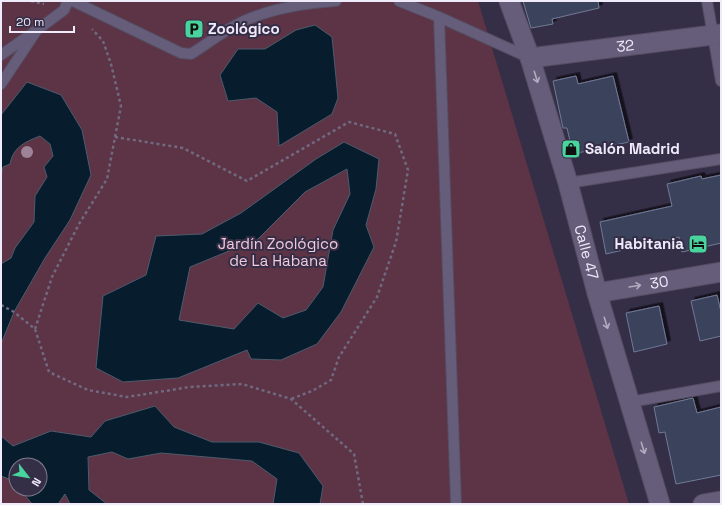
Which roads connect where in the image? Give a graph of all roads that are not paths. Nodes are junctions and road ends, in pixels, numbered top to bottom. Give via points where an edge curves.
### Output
1 (73, 1) edge
2 (336, 1) edge
3 (399, 1) edge
4 (509, 1) edge
5 (707, 1) edge
6 (66, 5) edge
7 (438, 17) junction
8 (37, 30) junction
9 (717, 34) edge
10 (1, 55) edge
11 (530, 58) junction
12 (721, 81) edge
13 (1, 84) edge
14 (721, 159) edge
15 (568, 183) junction
16 (721, 272) edge
17 (597, 292) junction
18 (721, 386) edge
19 (630, 402) junction
20 (721, 501) edge
21 (456, 504) edge
22 (660, 504) edge
23 (703, 504) edge

1 - 2 lane via 181,53 191,54 245,20 312,3
3 - 7 lane
4 - 11 street, Calle 47
5 - 9 lane
6 - 8 lane
7 - 11 lane
7 - 21 lane
8 - 10 lane
8 - 13 lane
9 - 11 street, 32
9 - 12 lane
11 -> 15 street, Calle 47
14 - 15 lane
15 - 17 street, Calle 47
17 -> 16 street, 30
17 -> 19 street, Calle 47
18 - 19 lane
19 -> 22 street, Calle 47
20 - 23 street

